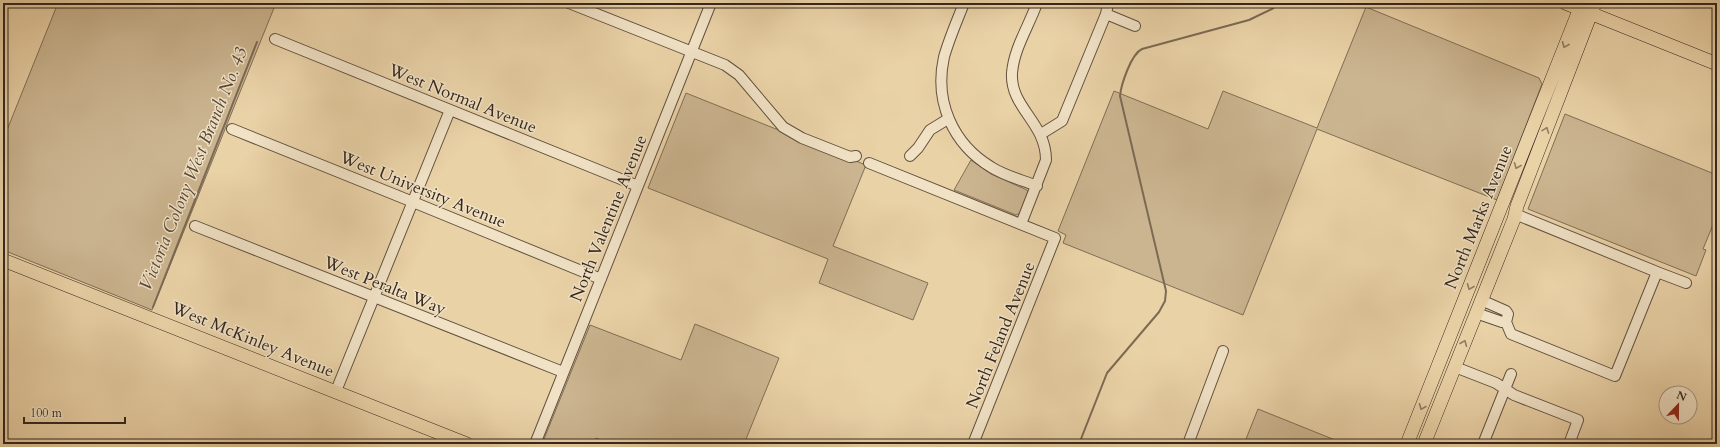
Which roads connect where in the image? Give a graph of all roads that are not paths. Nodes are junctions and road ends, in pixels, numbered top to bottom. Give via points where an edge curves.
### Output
1 (569, 3) edge
2 (711, 3) edge
3 (964, 3) edge
4 (1037, 3) edge
5 (1108, 3) edge
6 (1565, 3) edge
7 (1587, 7) edge
8 (1106, 14) junction
9 (1135, 26) dead end
10 (275, 39) dead end
11 (691, 52) junction
12 (1717, 64) edge
13 (450, 110) junction
14 (948, 119) junction
15 (232, 129) dead end
16 (1041, 134) junction
17 (856, 156) dead end
18 (910, 156) dead end
19 (869, 163) dead end
20 (638, 186) junction
21 (1037, 186) junction
22 (413, 202) junction
23 (1515, 214) junction
24 (1021, 224) junction
25 (195, 226) dead end
26 (3, 260) edge
27 (1657, 272) junction
28 (601, 279) junction
29 (1686, 283) dead end
30 (375, 298) junction
31 (1481, 300) junction
32 (1498, 308) junction
33 (1476, 313) junction
34 (1494, 319) junction
35 (1506, 322) junction
36 (1223, 352) dead end
37 (1455, 367) junction
38 (563, 372) junction
39 (1511, 374) dead end
40 (1429, 388) junction
41 (1506, 389) junction
42 (336, 392) junction
43 (1444, 394) junction
44 (467, 444) edge
45 (535, 444) edge
46 (973, 444) edge
47 (1188, 444) edge
48 (1407, 444) edge
49 (1424, 444) edge
50 (1483, 444) edge
51 (1570, 444) edge

1 - 11 street
2 - 11 street, North Valentine Avenue
3 - 14 street via 942,69 941,92
4 - 16 street via 1016,55 1012,80 1017,97
5 - 8 street
6 - 7 main road
7 - 12 main road
23 -> 7 main road, North Marks Avenue
7 -> 40 main road, North Marks Avenue
8 - 9 street
8 - 16 street via 1062,121
10 - 13 street, West Normal Avenue
11 - 17 street via 725,65 739,75 783,128 850,157
11 - 20 street, North Valentine Avenue
13 - 20 street, West Normal Avenue
13 - 22 street
14 - 18 street via 930,130
14 - 21 street via 961,141 984,162
15 - 22 street, West University Avenue
16 - 21 street via 1046,149 1046,160
19 - 24 street
20 - 28 street, North Valentine Avenue
21 - 24 street
22 - 28 street, West University Avenue
22 - 30 street
23 - 27 street
23 - 31 main road, North Marks Avenue
24 - 46 street, North Feland Avenue via 1055,238
25 - 30 street, West Peralta Way
26 - 42 main road, West McKinley Avenue
27 - 29 street
27 - 35 street via 1615,376 1511,334
28 - 38 street, North Valentine Avenue
30 - 38 street, West Peralta Way
30 - 42 street
31 - 32 street
31 - 33 main road, North Marks Avenue
32 - 34 street
32 - 35 street via 1508,314
33 - 34 street
37 -> 33 main road, North Marks Avenue
34 - 35 street
36 - 47 street
37 - 41 street
37 - 43 main road, North Marks Avenue
38 - 45 street, North Valentine Avenue
39 - 41 street
40 - 43 main road
40 -> 48 main road, North Marks Avenue
41 - 50 street
41 - 51 street via 1578,420
42 - 44 main road, West McKinley Avenue
43 - 49 main road, North Marks Avenue

